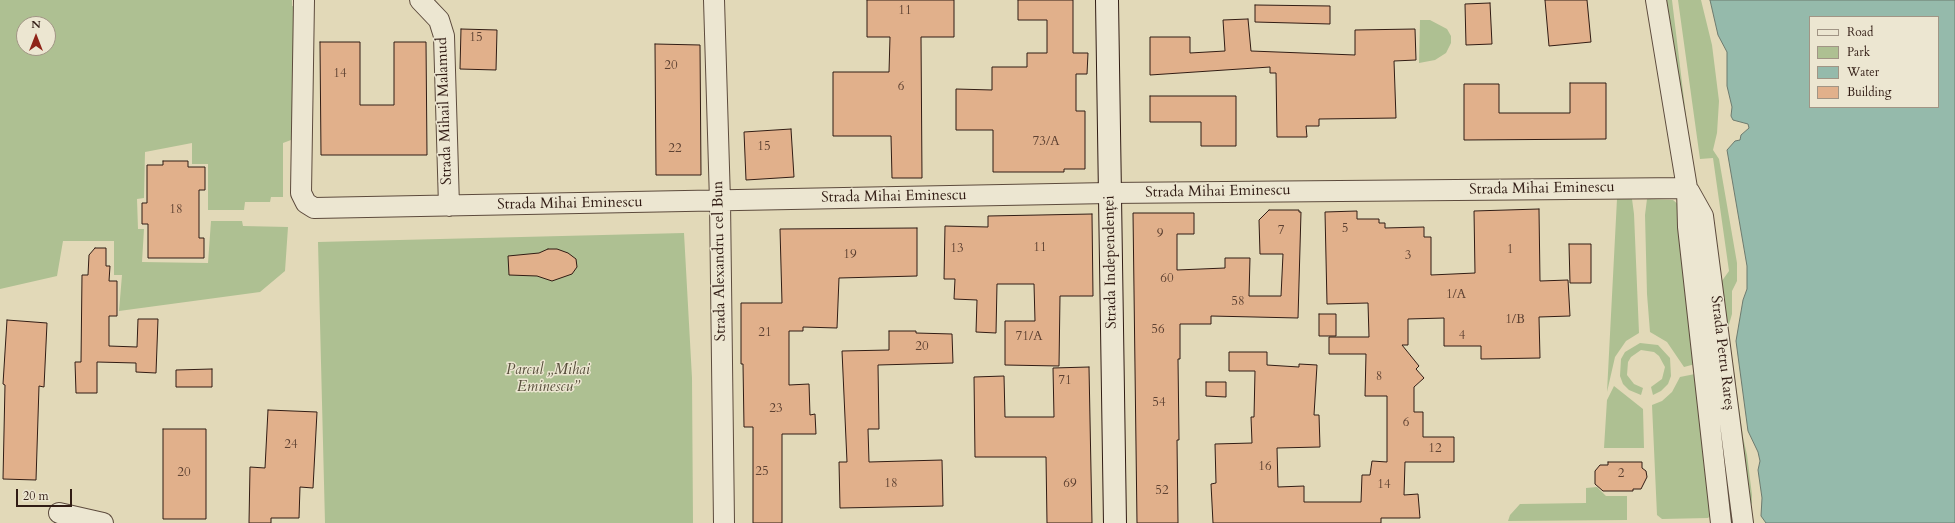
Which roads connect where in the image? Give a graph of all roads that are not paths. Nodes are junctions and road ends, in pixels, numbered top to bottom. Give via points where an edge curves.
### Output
1 (304, 0) edge
2 (420, 0) edge
3 (714, 0) edge
4 (1108, 0) edge
5 (1656, 0) edge
6 (1687, 188) junction
7 (1109, 193) junction
8 (720, 201) junction
9 (449, 206) junction
10 (59, 513) dead end
11 (103, 523) edge
12 (724, 523) edge
13 (1115, 523) edge
14 (1722, 523) edge
15 (1743, 523) edge

1 - 9 street, Strada Mihai Eminescu via 300,174 301,193 306,203 314,208
2 - 9 street, Strada Mihail Malamud via 439,20 444,36
3 - 8 street, Strada Alexandru cel Bun
4 - 7 main road, Strada Independenței
5 - 6 street, Strada Petru Rareș
6 - 7 street, Strada Mihai Eminescu
6 - 14 street, Strada Petru Rareș via 1688,227
6 - 15 street, Strada Petru Rareș via 1703,216
7 - 8 street, Strada Mihai Eminescu
7 - 13 main road, Strada Independenței
8 - 9 street, Strada Mihai Eminescu
8 - 12 street, Strada Alexandru cel Bun
10 - 11 street

